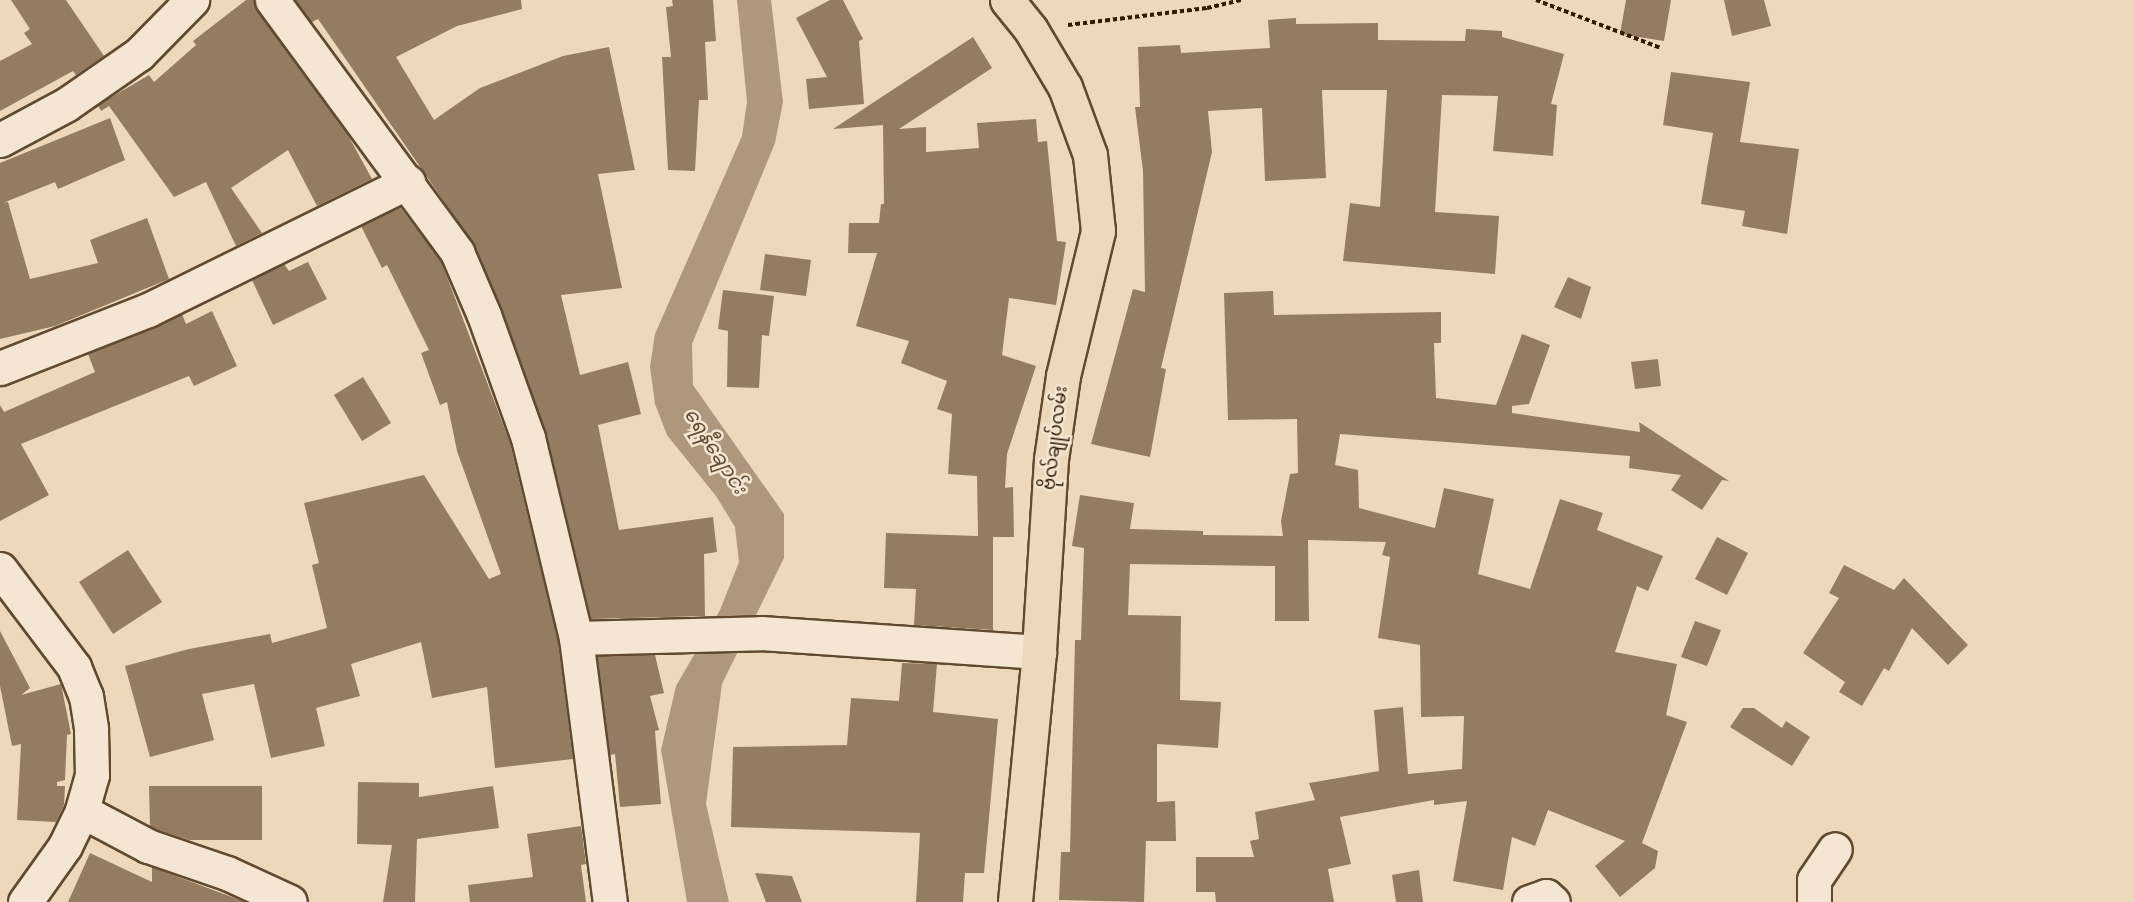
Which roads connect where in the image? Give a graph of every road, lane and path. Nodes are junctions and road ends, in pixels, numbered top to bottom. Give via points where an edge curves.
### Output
1 (192, 0) edge
2 (272, 0) edge
3 (1007, 0) edge
4 (1242, 0) edge
5 (1536, 0) edge
6 (1031, 30) junction
7 (1661, 48) dead end
8 (0, 140) edge
9 (408, 182) junction
10 (0, 368) edge
11 (0, 569) edge
12 (576, 638) junction
13 (1039, 652) junction
14 (82, 811) junction
15 (1835, 849) dead end
16 (25, 902) edge
17 (290, 902) edge
18 (610, 902) edge
19 (1015, 902) edge
20 (1529, 902) edge
21 (1553, 902) edge
22 (1814, 902) edge

1 - 8 street via 139,54 67,105
2 - 9 street
3 - 6 main road, ဗိုလ်‌ချုပ်‌လမ်း
4 - 6 path
5 - 7 path
6 - 13 main road, ဗိုလ်‌ချုပ်‌လမ်း via 1065,87 1090,155 1098,231 1063,376 1052,459
9 - 10 street via 148,310
9 - 12 street via 457,252 484,315 528,438
11 - 14 street via 74,668 86,696 92,775
12 - 13 street via 761,633
12 - 18 street
13 - 19 main road, ဗိုလ်‌ချုပ်‌လမ်း
14 - 16 street via 64,846
14 - 17 street via 148,846 227,873
15 - 22 street via 1814,880
20 - 21 street via 1546,896

